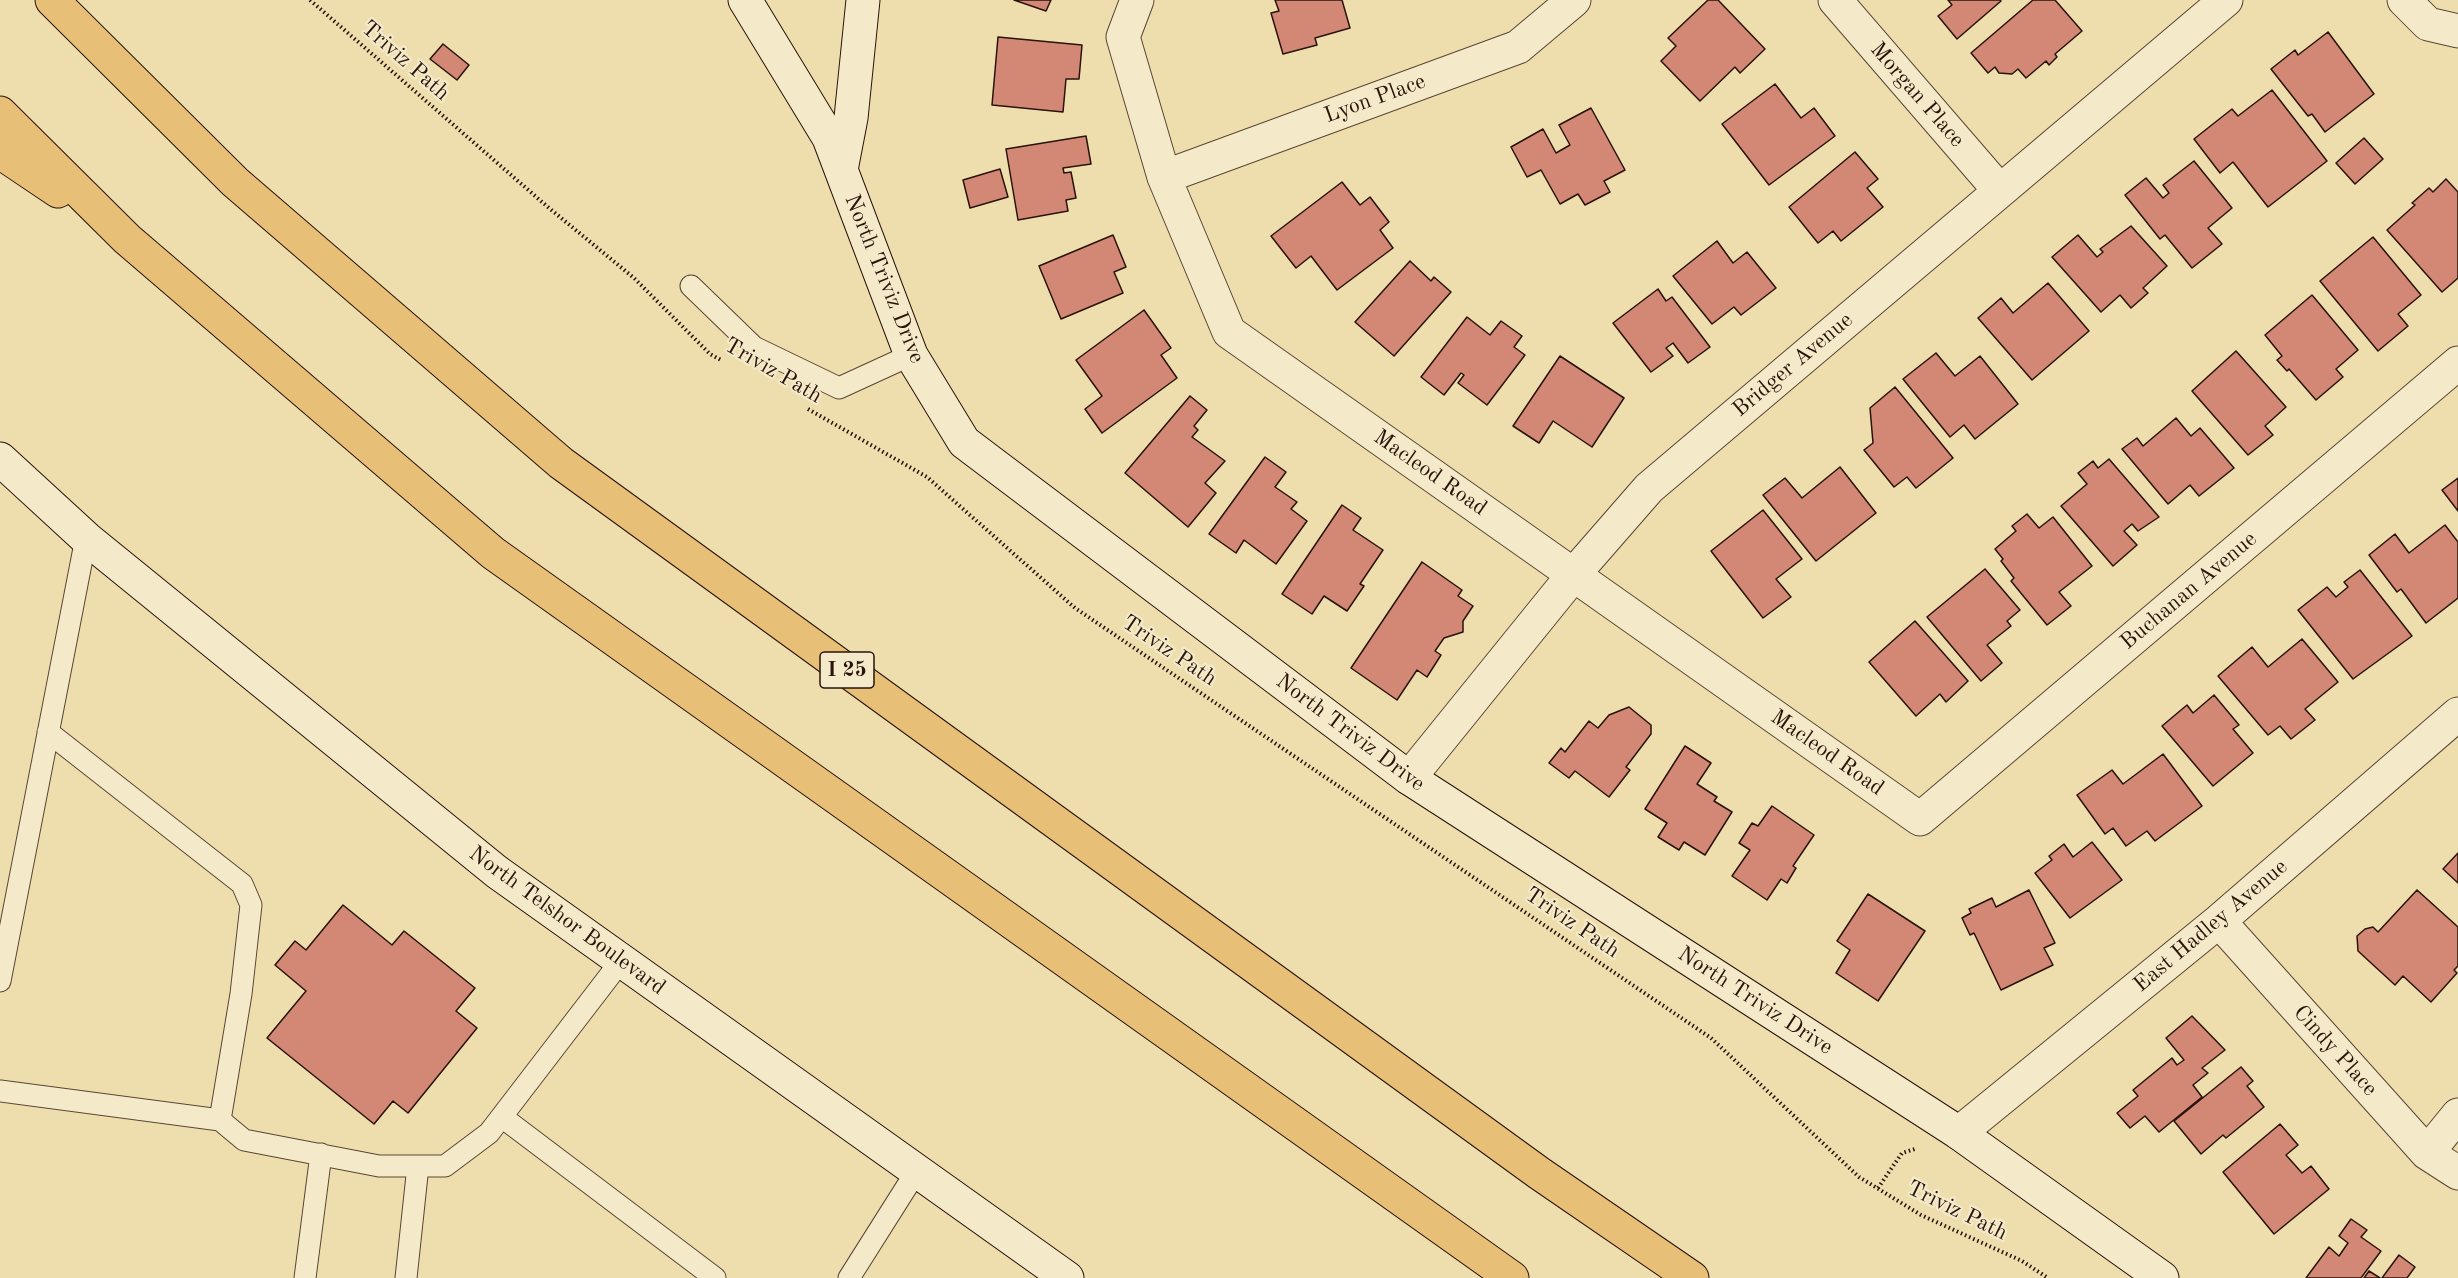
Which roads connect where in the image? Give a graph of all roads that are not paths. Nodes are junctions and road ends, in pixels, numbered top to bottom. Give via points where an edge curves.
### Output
1 (52, 0) edge
2 (74, 0) edge
3 (745, 0) edge
4 (863, 0) edge
5 (1137, 0) edge
6 (1574, 0) edge
7 (1835, 0) edge
8 (2226, 0) edge
9 (2403, 0) edge
10 (2458, 31) edge
11 (0, 113) edge
12 (0, 152) edge
13 (841, 170) junction
14 (1164, 177) junction
15 (235, 182) junction
16 (2000, 191) junction
17 (127, 239) junction
18 (691, 286) dead end
19 (911, 355) junction
20 (2458, 363) edge
21 (0, 459) edge
22 (86, 538) junction
23 (1574, 574) junction
24 (2458, 714) edge
25 (48, 732) junction
26 (1409, 778) junction
27 (1920, 819) joint
28 (2219, 921) junction
29 (621, 961) junction
30 (0, 981) edge
31 (0, 1091) edge
32 (2458, 1115) edge
33 (502, 1117) junction
34 (220, 1120) junction
35 (1959, 1133) junction
36 (2427, 1153) junction
37 (321, 1154) junction
38 (418, 1166) junction
39 (916, 1172) junction
40 (2458, 1173) edge
41 (305, 1278) edge
42 (406, 1278) edge
43 (714, 1278) edge
44 (849, 1278) edge
45 (1068, 1278) edge
46 (1512, 1278) edge
47 (1692, 1278) edge
48 (2162, 1278) edge

1 - 15 highway, I 25
2 - 15 highway
3 - 13 street, North Triviz Drive via 829,138
4 - 13 street via 851,118
5 - 14 street, Macleod Road via 1123,37
6 - 14 street, Lyon Place via 1518,46
7 - 16 street, Morgan Place
8 - 16 street, Bridger Avenue
9 - 10 street via 2428,24
11 - 17 highway
12 - 17 highway
13 - 19 street, North Triviz Drive
14 - 23 street, Macleod Road via 1229,332
15 - 47 highway, I 25 via 561,463 1539,1173
16 - 23 street, Bridger Avenue via 1648,488
17 - 46 highway via 493,553
18 - 19 lane via 754,347 839,388
19 - 26 street, North Triviz Drive via 964,442
20 - 27 street, Buchanan Avenue
21 - 22 street, North Telshor Boulevard
22 - 25 lane
22 - 29 street, North Telshor Boulevard via 497,872
23 - 26 street, Bridger Avenue
23 - 27 street, Macleod Road
24 - 28 street, East Hadley Avenue
25 - 30 lane
25 - 34 lane via 242,884 251,905
26 - 35 street, North Triviz Drive
28 - 35 street, East Hadley Avenue
28 - 36 street, Cindy Place
29 - 33 lane
29 - 39 street, North Telshor Boulevard
31 - 34 lane
32 - 36 street
33 - 38 lane via 489,1133 445,1166
33 - 43 lane
34 - 37 lane via 244,1140
35 - 48 street, North Triviz Drive
36 - 40 street, Cindy Place
37 - 38 lane via 379,1166
37 - 41 lane
38 - 42 lane
39 - 44 lane
39 - 45 street, North Telshor Boulevard

